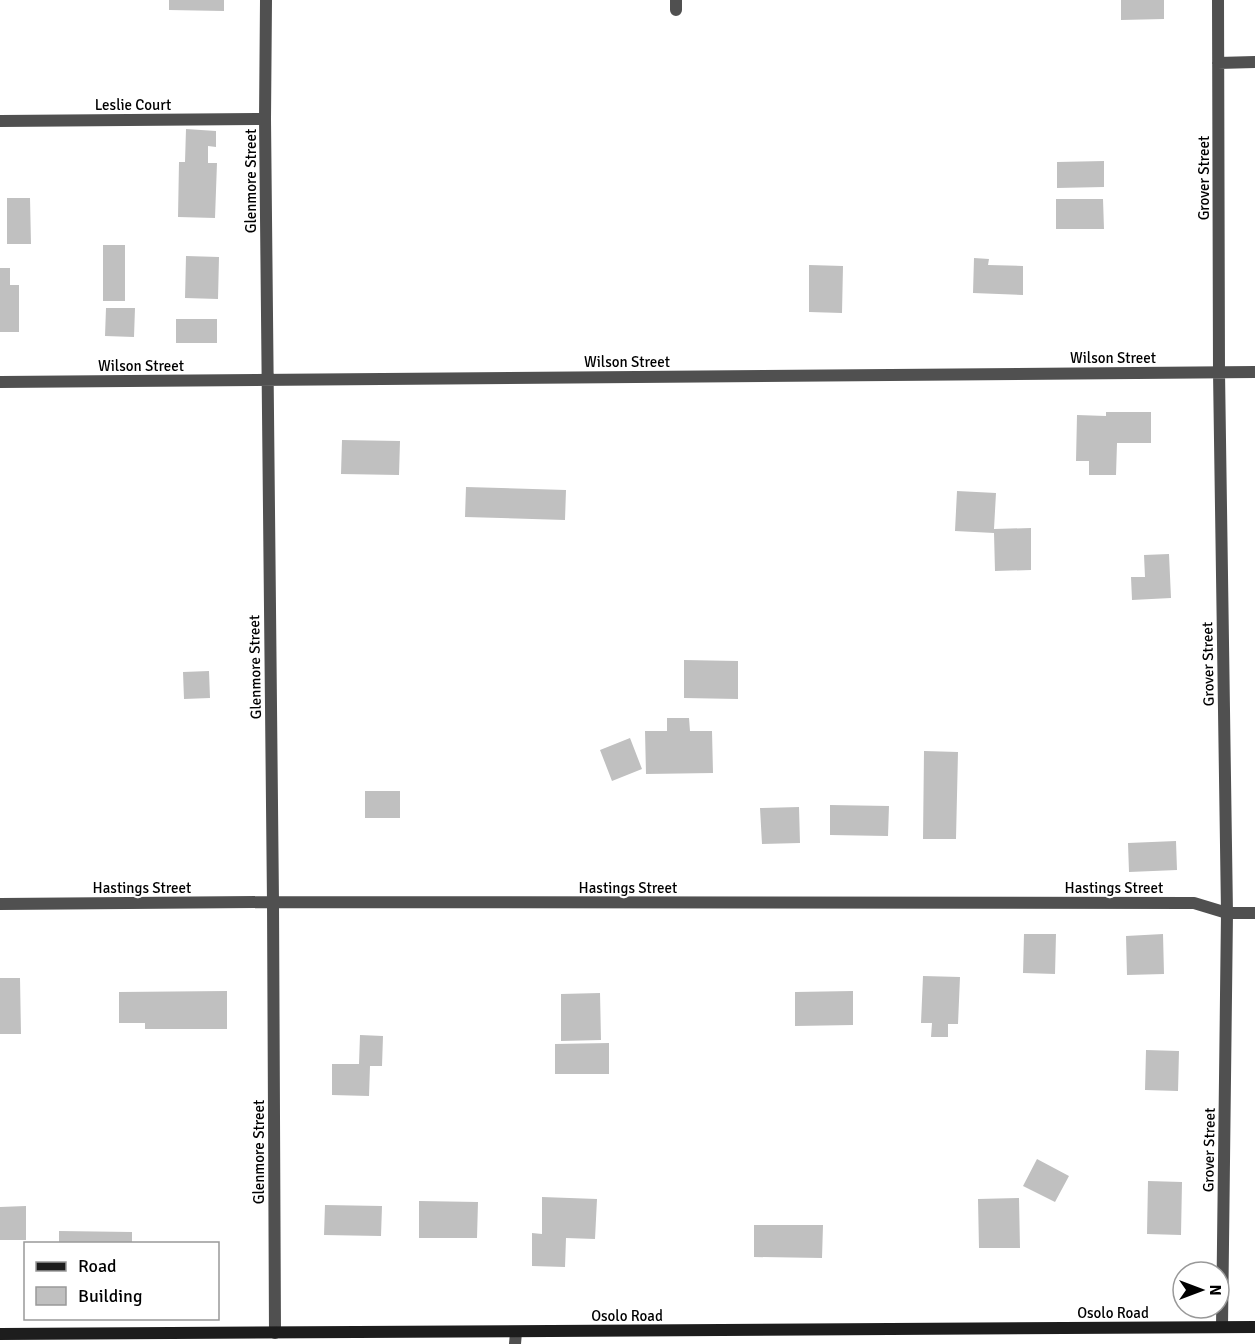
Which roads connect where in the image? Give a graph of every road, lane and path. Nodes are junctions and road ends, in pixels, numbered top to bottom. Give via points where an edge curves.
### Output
1 (266, 0) edge
2 (1218, 0) edge
3 (1255, 62) edge
4 (1218, 63) junction
5 (265, 119) junction
6 (0, 121) edge
7 (1219, 372) junction
8 (1255, 372) edge
9 (267, 380) junction
10 (0, 382) edge
11 (273, 902) junction
12 (0, 904) edge
13 (1227, 913) junction
14 (1255, 913) edge
15 (1222, 1327) junction
16 (1255, 1327) edge
17 (275, 1333) junction
18 (0, 1334) edge
19 (515, 1338) edge

1 - 5 street, Glenmore Street
2 - 4 street, Grover Street
3 - 4 street
4 - 7 street, Grover Street
5 - 6 street, Leslie Court
5 - 9 street, Glenmore Street
7 - 8 street, Wilson Street
7 - 9 street, Wilson Street
7 - 13 street, Grover Street
9 - 10 street, Wilson Street
9 - 11 street, Glenmore Street
11 - 12 street, Hastings Street
11 - 13 street, Hastings Street via 1194,903
11 - 17 street, Glenmore Street
13 - 14 street, Hastings Street
13 - 15 street, Grover Street
15 - 16 street, Osolo Road
15 - 19 street, Osolo Road
17 - 18 street, Osolo Road
17 - 19 street, Osolo Road

